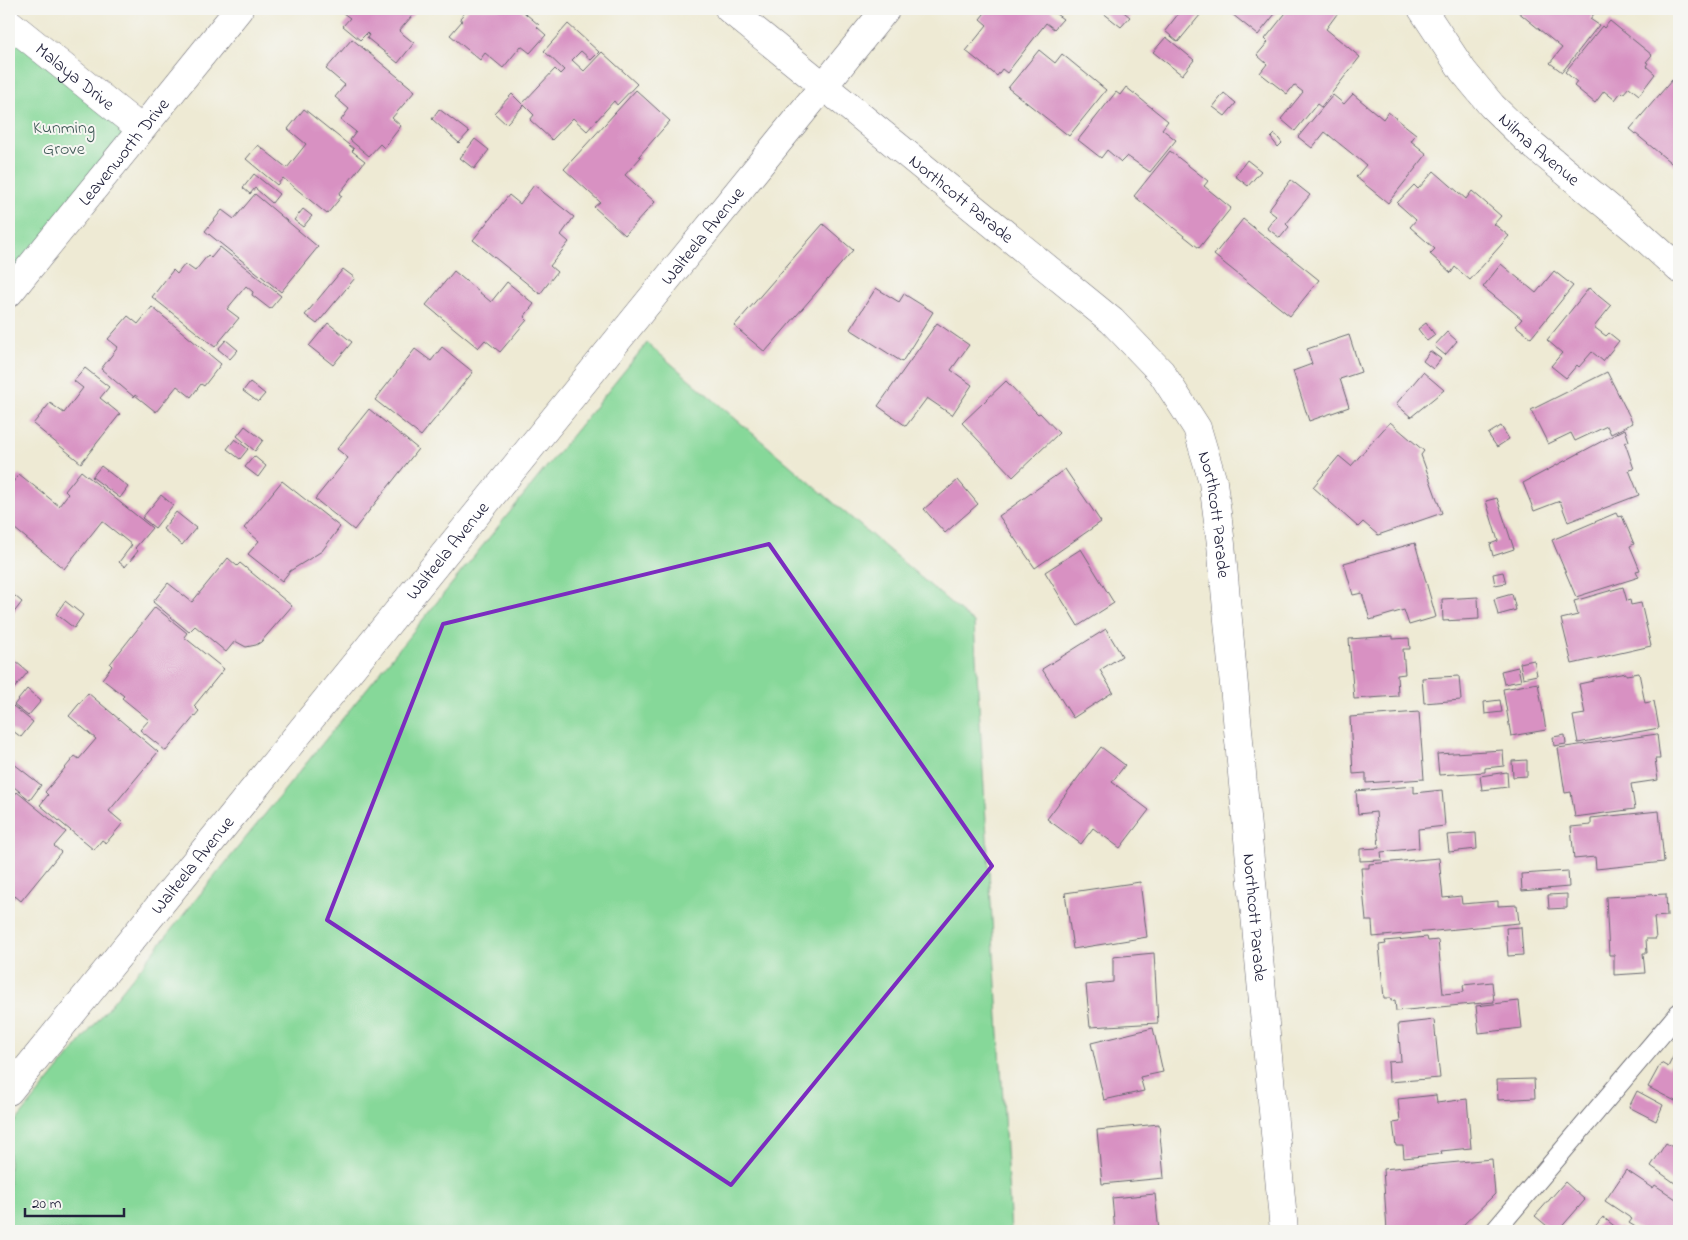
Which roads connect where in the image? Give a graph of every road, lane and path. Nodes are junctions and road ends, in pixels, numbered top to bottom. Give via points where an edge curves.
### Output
1 (239, 9) edge
2 (729, 9) edge
3 (886, 9) edge
4 (1422, 9) edge
5 (9, 23) edge
6 (823, 86) junction
7 (141, 129) junction
8 (1679, 269) edge
9 (9, 293) edge
10 (1679, 1013) edge
11 (9, 1091) edge
12 (1284, 1231) edge
13 (1495, 1231) edge

1 - 7 street, Leavenworth Drive
2 - 6 street, Northcott Parade
3 - 6 street, Walteela Avenue
4 - 8 street, Nilma Avenue via 1463,71 1492,106 1527,140
5 - 7 street, Malaya Drive
6 - 11 street, Walteela Avenue
6 - 12 street, Northcott Parade via 1112,321 1161,372 1197,428 1213,482 1221,544
7 - 9 street, Leavenworth Drive
10 - 13 lane

